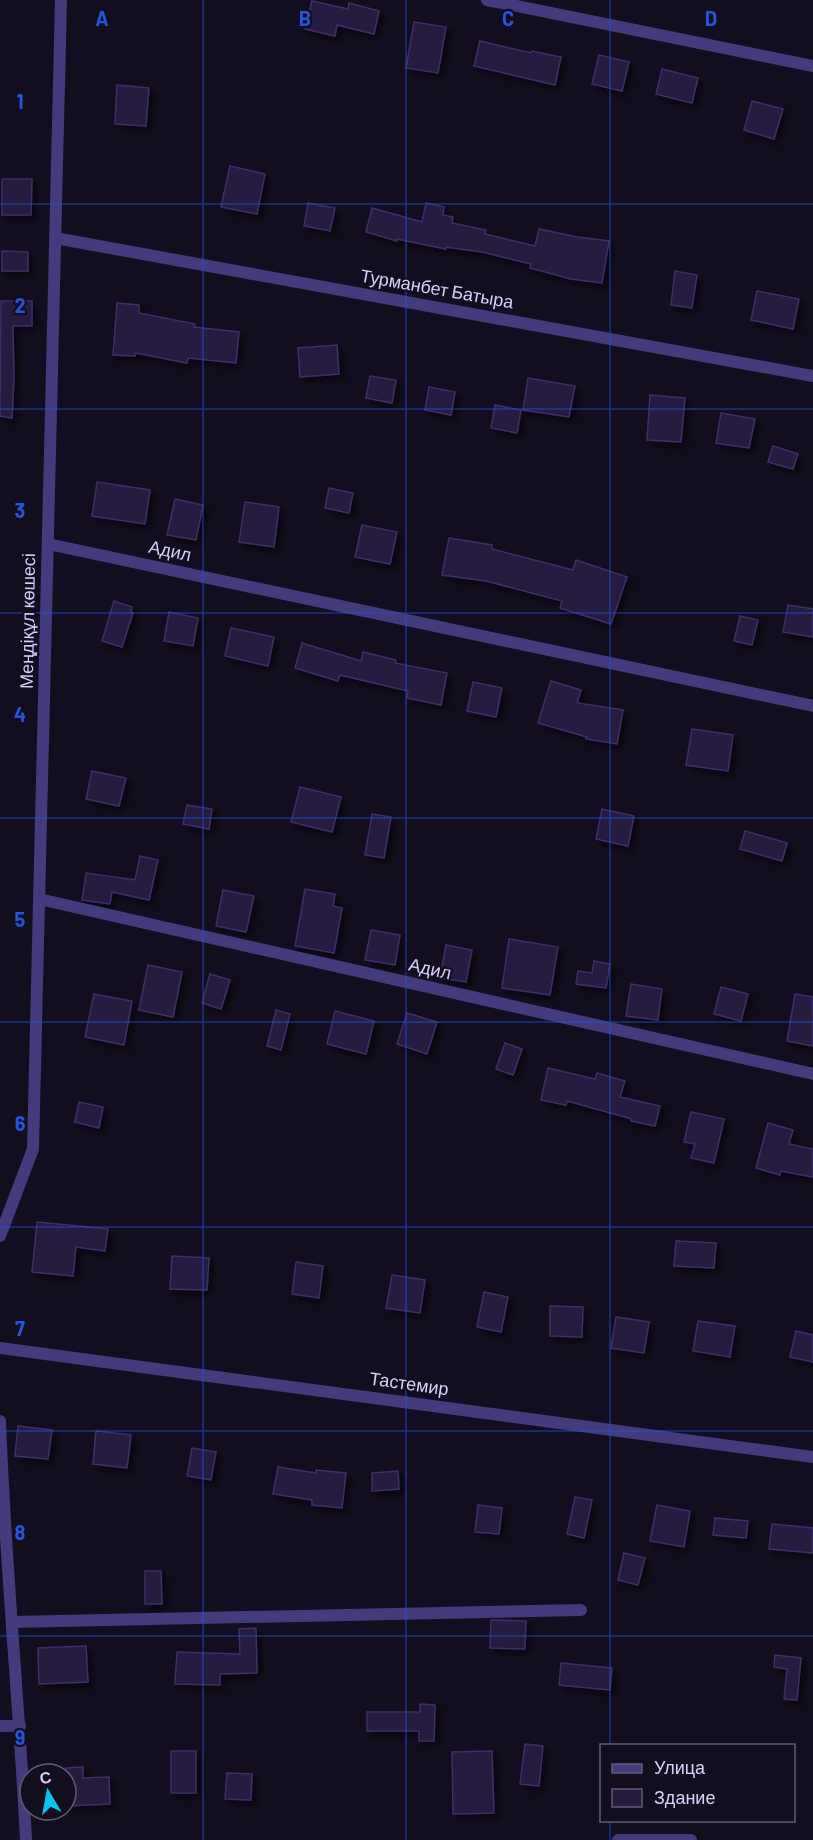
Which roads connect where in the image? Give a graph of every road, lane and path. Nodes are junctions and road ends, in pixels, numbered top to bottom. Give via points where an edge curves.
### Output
1 (61, 0) edge
2 (487, 0) edge
3 (813, 66) edge
4 (55, 238) junction
5 (813, 376) edge
6 (48, 544) junction
7 (813, 706) edge
8 (39, 899) junction
9 (813, 1074) edge
10 (0, 1236) edge
11 (0, 1348) edge
12 (0, 1421) edge
13 (813, 1457) edge
14 (581, 1610) dead end
15 (12, 1622) junction
16 (0, 1726) edge
17 (20, 1726) junction
18 (26, 1840) edge
19 (618, 1840) edge
20 (692, 1840) edge

1 - 4 street, Меңдіқұл көшесі
2 - 3 street
4 - 5 street, Турманбет Батыра
4 - 6 street, Меңдіқұл көшесі
6 - 7 street, Адил
6 - 8 street, Меңдіқұл көшесі
8 - 9 street, Адил
8 - 10 street, Меңдіқұл көшесі via 33,1149
11 - 13 street, Тастемир
12 - 15 street via 3,1523
14 - 15 street
15 - 17 street
16 - 17 street
17 - 18 street
19 - 20 street

